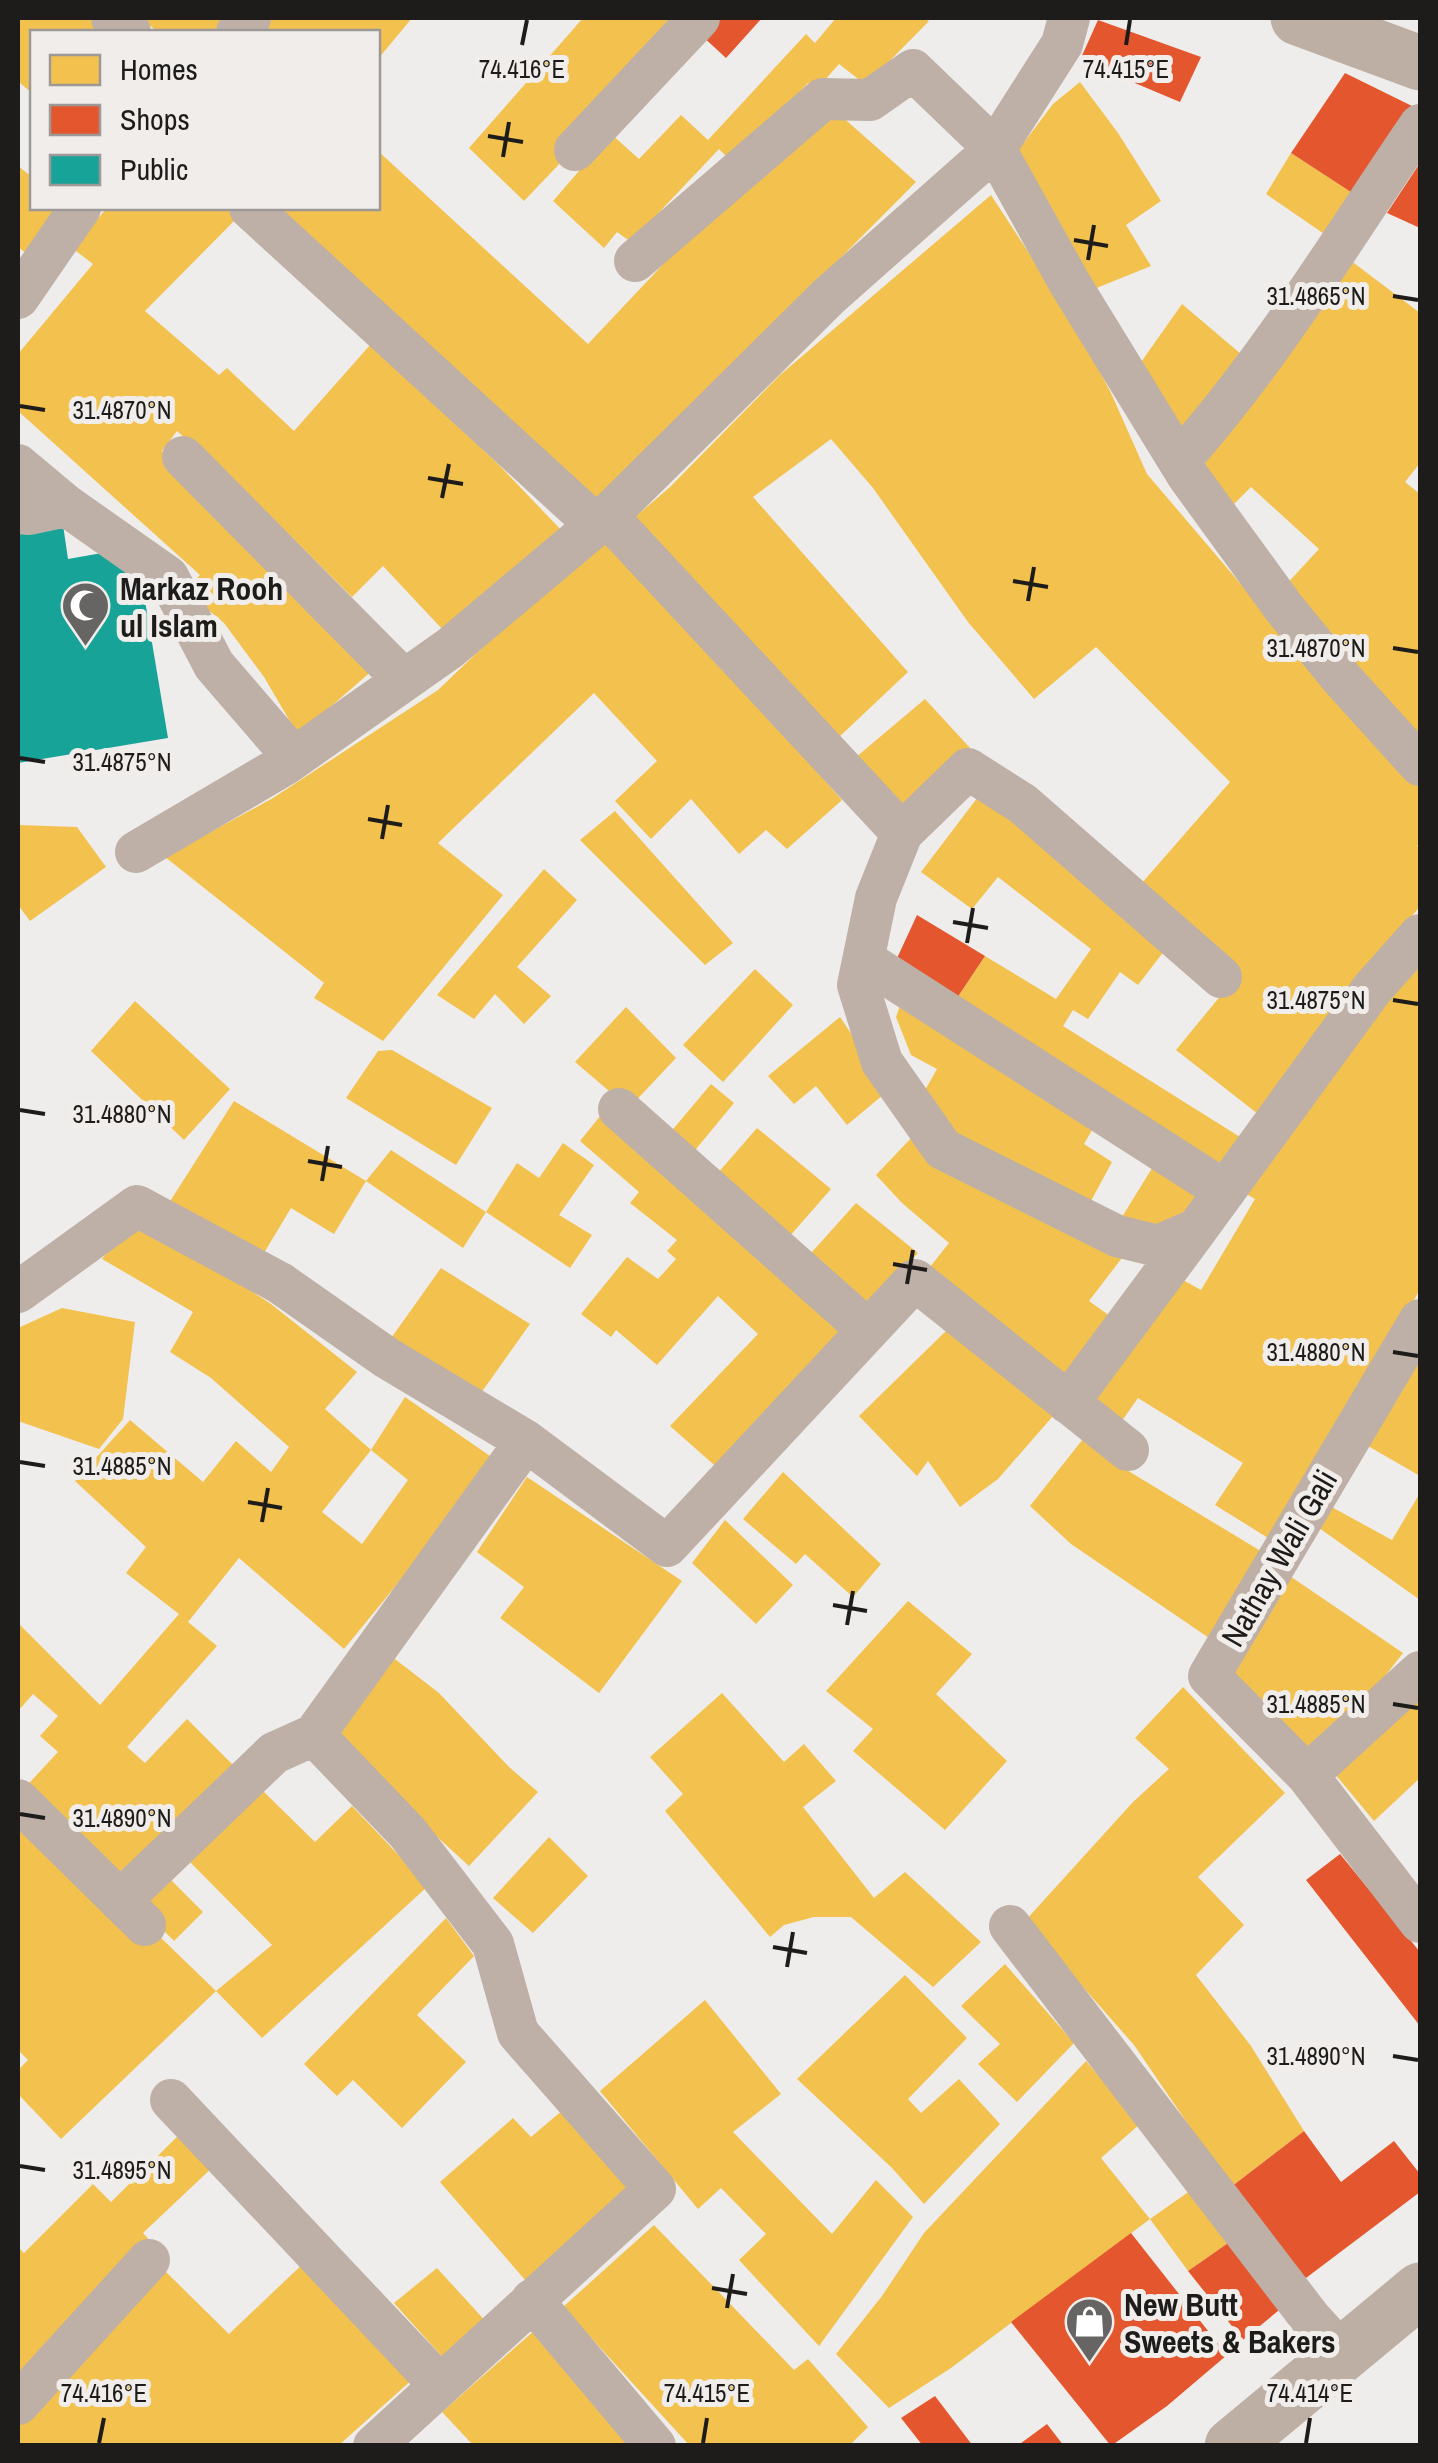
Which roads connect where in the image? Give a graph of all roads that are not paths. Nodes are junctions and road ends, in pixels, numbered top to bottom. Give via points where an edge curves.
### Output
1 (699, 18) edge
2 (1069, 18) edge
3 (1298, 18) edge
4 (1418, 56) edge
5 (1420, 125) edge
6 (994, 149) junction
7 (575, 150) dead end
8 (78, 210) edge
9 (252, 210) edge
10 (634, 261) dead end
11 (21, 286) edge
12 (183, 457) dead end
13 (1179, 461) junction
14 (18, 466) edge
15 (67, 506) junction
16 (18, 513) edge
17 (601, 521) junction
18 (404, 680) junction
19 (294, 758) junction
20 (1420, 765) edge
21 (902, 833) junction
22 (136, 852) dead end
23 (1420, 935) edge
24 (864, 960) junction
25 (1222, 977) dead end
26 (619, 1109) dead end
27 (1225, 1190) junction
28 (1197, 1228) junction
29 (18, 1292) edge
30 (1420, 1320) edge
31 (868, 1330) junction
32 (1068, 1403) junction
33 (526, 1441) junction
34 (1128, 1450) dead end
35 (1420, 1672) edge
36 (314, 1736) junction
37 (1307, 1775) junction
38 (18, 1800) edge
39 (1420, 1922) edge
40 (1010, 1926) dead end
41 (171, 2100) dead end
42 (149, 2260) dead end
43 (1420, 2290) edge
44 (532, 2300) junction
45 (1343, 2354) junction
46 (439, 2384) junction
47 (18, 2404) edge
48 (374, 2446) edge
49 (655, 2446) edge
50 (1232, 2446) edge

1 - 7 street
2 - 6 street via 1062,44
3 - 4 main road
5 - 13 street via 1274,342
6 - 10 street via 913,70 870,100 823,99
6 - 13 street
6 - 17 street via 829,296
8 - 11 street
9 - 17 street
12 - 18 street
13 - 20 street via 1284,608
14 - 15 street
15 - 16 street
15 - 19 street via 168,577 214,664
17 - 18 street
17 - 21 street
18 - 19 street
19 - 22 street
21 - 24 street via 876,898
21 - 25 street via 968,769 1022,804
23 - 27 street via 1372,989
24 - 27 street
24 - 28 street via 858,985 882,1062 943,1149 1117,1236 1158,1246
26 - 31 street
27 - 28 street
28 - 32 street
29 - 33 street via 137,1206 280,1283 387,1358
30 - 37 street, Nathay Wali Gali via 1209,1676
31 - 32 street via 914,1280
31 - 33 street via 667,1546
32 - 34 street
33 - 36 street
35 - 37 street
36 - 38 street via 274,1753 132,1913
36 - 44 street via 408,1833 493,1944 518,2033 655,2189
37 - 39 street
40 - 45 street
41 - 46 street
42 - 47 street
43 - 45 main road
44 - 46 street
44 - 49 street
45 - 50 main road
46 - 48 street

